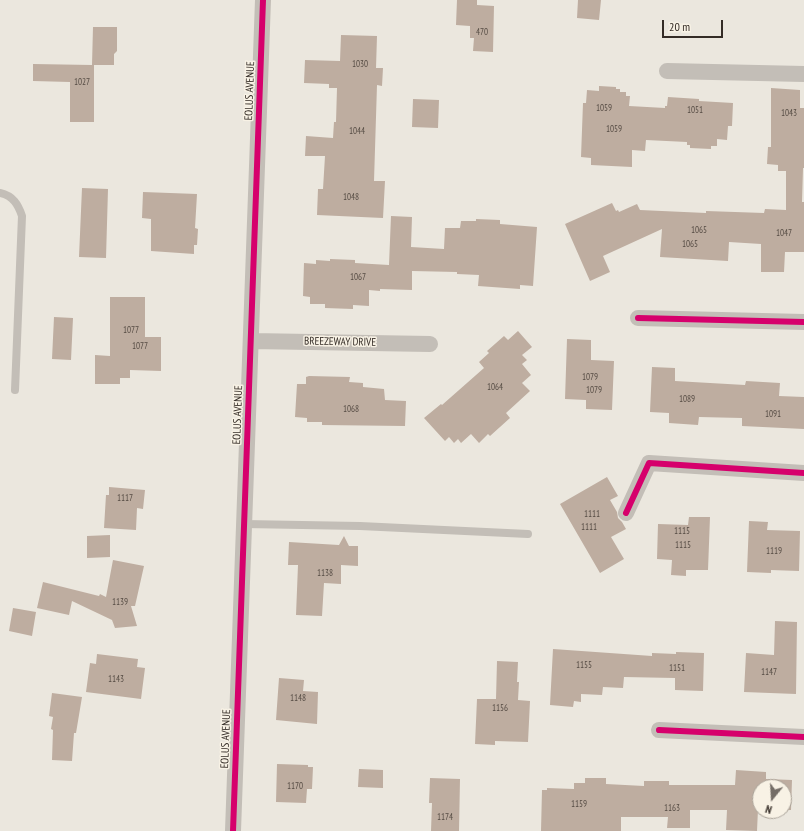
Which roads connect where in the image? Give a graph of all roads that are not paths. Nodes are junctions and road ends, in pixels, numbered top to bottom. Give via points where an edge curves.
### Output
1 (263, 0) edge
2 (667, 71) dead end
3 (804, 74) edge
4 (0, 193) edge
5 (638, 318) dead end
6 (804, 322) edge
7 (250, 341) junction
8 (430, 344) dead end
9 (15, 390) dead end
10 (804, 473) edge
11 (626, 514) dead end
12 (244, 524) junction
13 (528, 534) dead end
14 (659, 730) dead end
15 (804, 737) edge
16 (233, 831) edge

1 - 7 street, EOLUS AVENUE
2 - 3 street
4 - 9 lane via 18,204 22,216
5 - 6 street
7 - 8 street, BREEZEWAY DRIVE
7 - 12 street, EOLUS AVENUE
10 - 11 street via 649,463
12 - 13 lane via 360,526
12 - 16 street, EOLUS AVENUE
14 - 15 street

